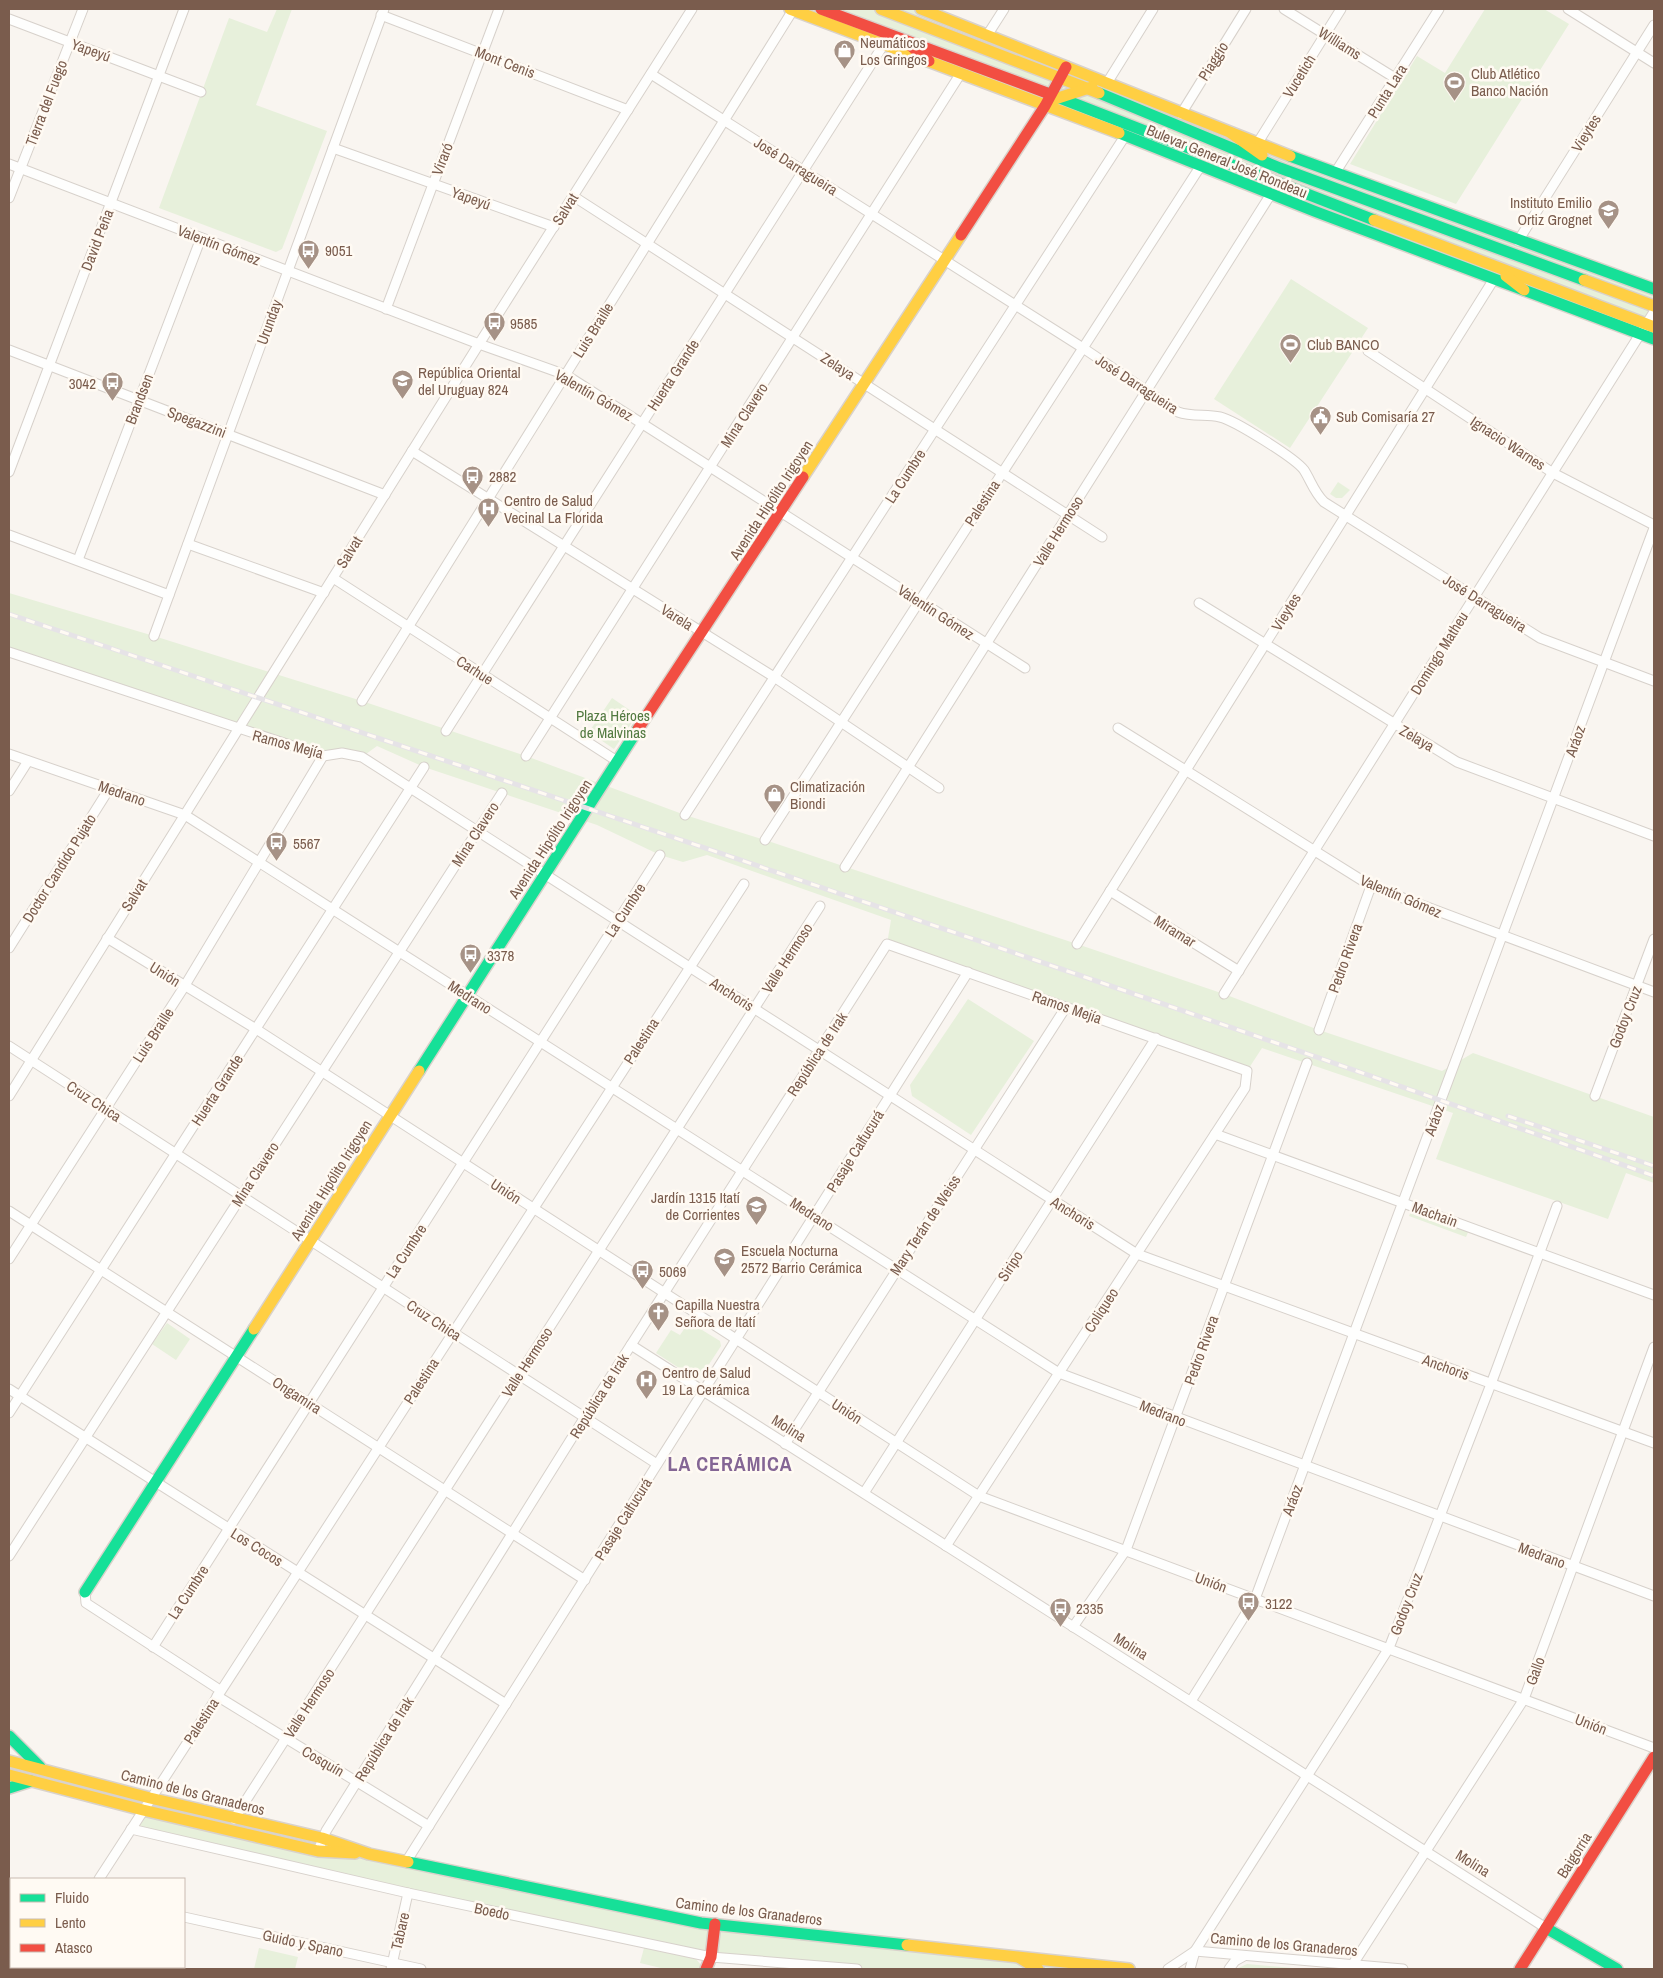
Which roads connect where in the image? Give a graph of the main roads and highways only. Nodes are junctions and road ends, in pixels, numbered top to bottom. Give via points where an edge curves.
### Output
1 (792, 9) edge
2 (821, 9) edge
3 (881, 9) edge
4 (921, 9) edge
5 (903, 39) junction
6 (929, 61) junction
7 (1066, 67) junction
8 (1060, 78) junction
9 (1107, 83) junction
10 (1085, 89) junction
11 (1055, 96) junction
12 (1102, 96) junction
13 (1045, 106) junction
14 (1095, 118) junction
15 (1230, 133) junction
16 (1280, 168) junction
17 (1492, 266) junction
18 (1654, 289) edge
19 (1524, 290) junction
20 (1654, 306) edge
21 (1650, 325) edge
22 (1654, 339) edge
23 (85, 1592) road end
24 (9, 1736) edge
25 (1654, 1757) edge
26 (9, 1761) edge
27 (44, 1770) junction
28 (9, 1775) edge
29 (31, 1781) junction
30 (9, 1788) edge
31 (369, 1854) junction
32 (716, 1924) junction
33 (1546, 1928) junction
34 (1014, 1956) junction
35 (706, 1969) edge
36 (1038, 1969) edge
37 (1129, 1969) edge
38 (1520, 1969) edge
39 (1617, 1969) edge

1 - 6 main road, Bulevar General José Rondeau
2 - 5 main road, Bulevar General José Rondeau
3 - 8 main road, Bulevar General José Rondeau
4 - 7 main road, Bulevar General José Rondeau
5 - 6 main road
5 - 11 main road, Bulevar General José Rondeau
6 - 13 main road, Bulevar General José Rondeau
7 - 8 main road
7 - 9 main road, Bulevar General José Rondeau
8 - 10 main road, Bulevar General José Rondeau
8 - 11 main road
9 - 10 main road
9 - 12 main road
9 - 15 main road, Bulevar General José Rondeau
10 - 11 main road
10 - 12 main road, Bulevar General José Rondeau
11 - 13 main road
11 - 14 main road, Bulevar General José Rondeau
12 - 14 main road
12 - 16 main road, Bulevar General José Rondeau
13 - 14 main road, Bulevar General José Rondeau
13 - 23 main road, Avenida Hipólito Irigoyen via 617,761
14 - 17 main road, Bulevar General José Rondeau
14 - 19 main road, Bulevar General José Rondeau via 1126,136 1200,167
15 - 16 main road
15 - 18 main road, Bulevar General José Rondeau
16 - 20 main road, Bulevar General José Rondeau
17 - 19 main road
17 - 21 main road, Bulevar General José Rondeau
19 - 22 main road, Bulevar General José Rondeau
24 - 27 main road
25 - 33 main road, Baigorria
26 - 27 main road, Camino de los Granaderos
27 - 31 main road, Camino de los Granaderos via 322,1838
28 - 29 main road, Camino de los Granaderos
29 - 30 main road
29 - 31 main road, Camino de los Granaderos via 318,1851
31 - 32 main road, Camino de los Granaderos
32 - 34 main road, Camino de los Granaderos
32 - 35 main road
33 - 38 main road, Baigorria
33 - 39 main road, Molina
34 - 36 main road
34 - 37 main road, Camino de los Granaderos

